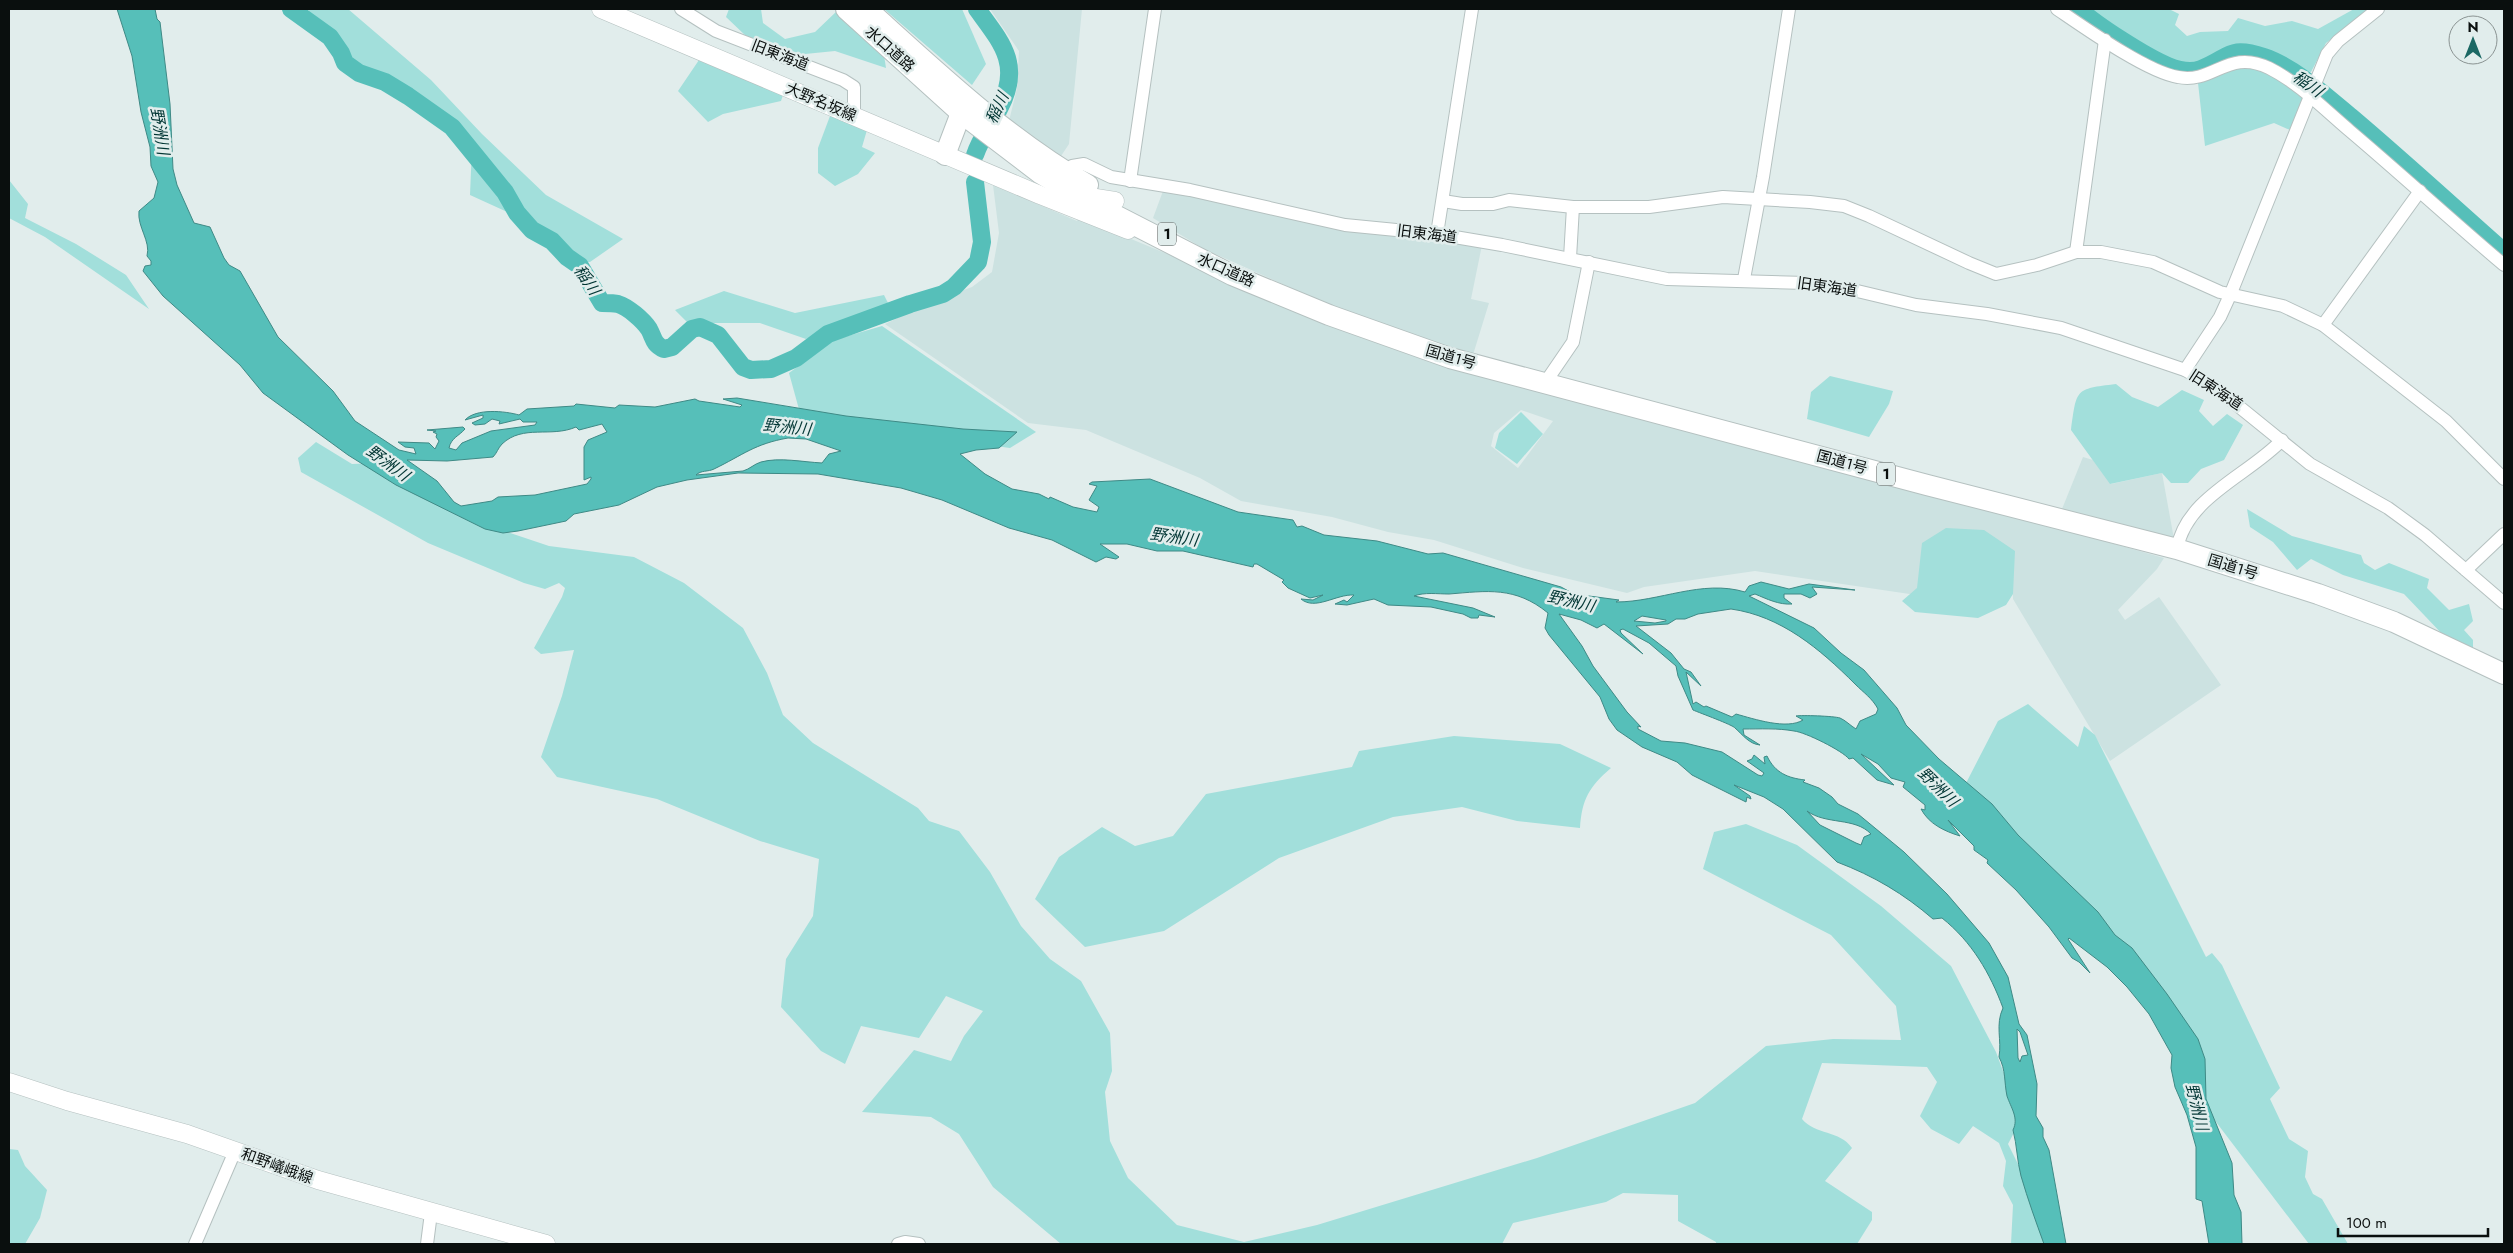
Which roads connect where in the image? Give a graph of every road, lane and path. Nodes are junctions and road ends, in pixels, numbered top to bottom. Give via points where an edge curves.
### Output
1 (601, 9) edge
2 (681, 9) edge
3 (846, 9) edge
4 (867, 9) edge
5 (1155, 9) edge
6 (1472, 9) edge
7 (1789, 9) edge
8 (2057, 9) edge
9 (2378, 9) edge
10 (2106, 40) junction
11 (2310, 94) junction
12 (961, 113) junction
13 (854, 116) junction
14 (980, 119) junction
15 (945, 155) junction
16 (1130, 180) junction
17 (1081, 187) junction
18 (2420, 191) junction
19 (1040, 195) junction
20 (1760, 199) junction
21 (1443, 201) junction
22 (1573, 207) junction
23 (1438, 234) junction
24 (1176, 247) junction
25 (2076, 252) junction
26 (1570, 258) junction
27 (1589, 262) junction
28 (2504, 265) edge
29 (1744, 279) junction
30 (1262, 286) junction
31 (2231, 293) junction
32 (2323, 325) junction
33 (2185, 370) junction
34 (1546, 383) junction
35 (2282, 440) junction
36 (2504, 479) edge
37 (2504, 534) edge
38 (2177, 549) junction
39 (2466, 570) junction
40 (2504, 603) edge
41 (2504, 674) edge
42 (9, 1082) edge
43 (235, 1150) junction
44 (431, 1213) junction
45 (195, 1244) edge
46 (427, 1244) edge
47 (546, 1244) edge
48 (898, 1244) edge
49 (919, 1244) edge

1 - 13 main road, 大野名坂線
2 - 13 street, 旧東海道 via 716,31 843,80 854,87
3 - 12 highway, 水口道路 / 1
4 - 14 highway, 水口道路 / 1
5 - 16 street
6 - 21 street
7 - 20 street
8 - 10 street
9 - 11 street via 2327,54
10 - 11 street via 2149,66 2179,78 2205,75 2236,62 2252,63 2269,68
10 - 25 street
11 - 18 street
11 - 31 street
12 - 14 highway, 水口道路 / 1
12 - 15 highway
13 - 15 main road, 大野名坂線
14 - 17 highway, 水口道路 / 1
15 - 19 main road, 大野名坂線
16 - 17 street, 旧東海道 via 1111,177 1084,164
16 - 23 street, 旧東海道 via 1190,190 1345,225
17 - 19 main road
17 - 19 street
17 - 24 highway, 水口道路 / 1
17 - 30 highway, 水口道路 / 1
18 - 28 street
18 - 32 street
19 - 24 main road, 大野名坂線
20 - 22 street via 1723,198 1649,207
20 - 25 street via 1844,206 1996,274
20 - 29 street
21 - 22 street via 1493,204 1509,200
21 - 23 street
22 - 26 street
23 - 26 street, 旧東海道
24 - 30 highway, 水口道路 / 1
25 - 31 street via 2101,252 2153,262 2220,292
26 - 27 street, 旧東海道
27 - 29 street, 旧東海道 via 1667,278
27 - 34 street via 1573,342
29 - 33 street, 旧東海道 via 1806,282 2060,328
30 - 34 highway, 国道1号 / 1 via 1400,341 1450,358
31 - 32 street via 2282,306
31 - 33 street
32 - 36 street via 2446,421
33 - 35 street, 旧東海道 via 2216,388
34 - 38 highway, 国道1号 / 1
35 - 38 street via 2242,470 2185,523
35 - 39 street, 旧東海道 via 2310,464 2388,508
37 - 39 street
38 - 41 highway, 国道1号 / 1 via 2394,622
39 - 40 street, 旧東海道
42 - 43 main road, 和野嶬峨線
43 - 44 main road, 和野嶬峨線 via 318,1180
43 - 45 street
44 - 46 street
44 - 47 main road, 和野嶬峨線
48 - 49 street

